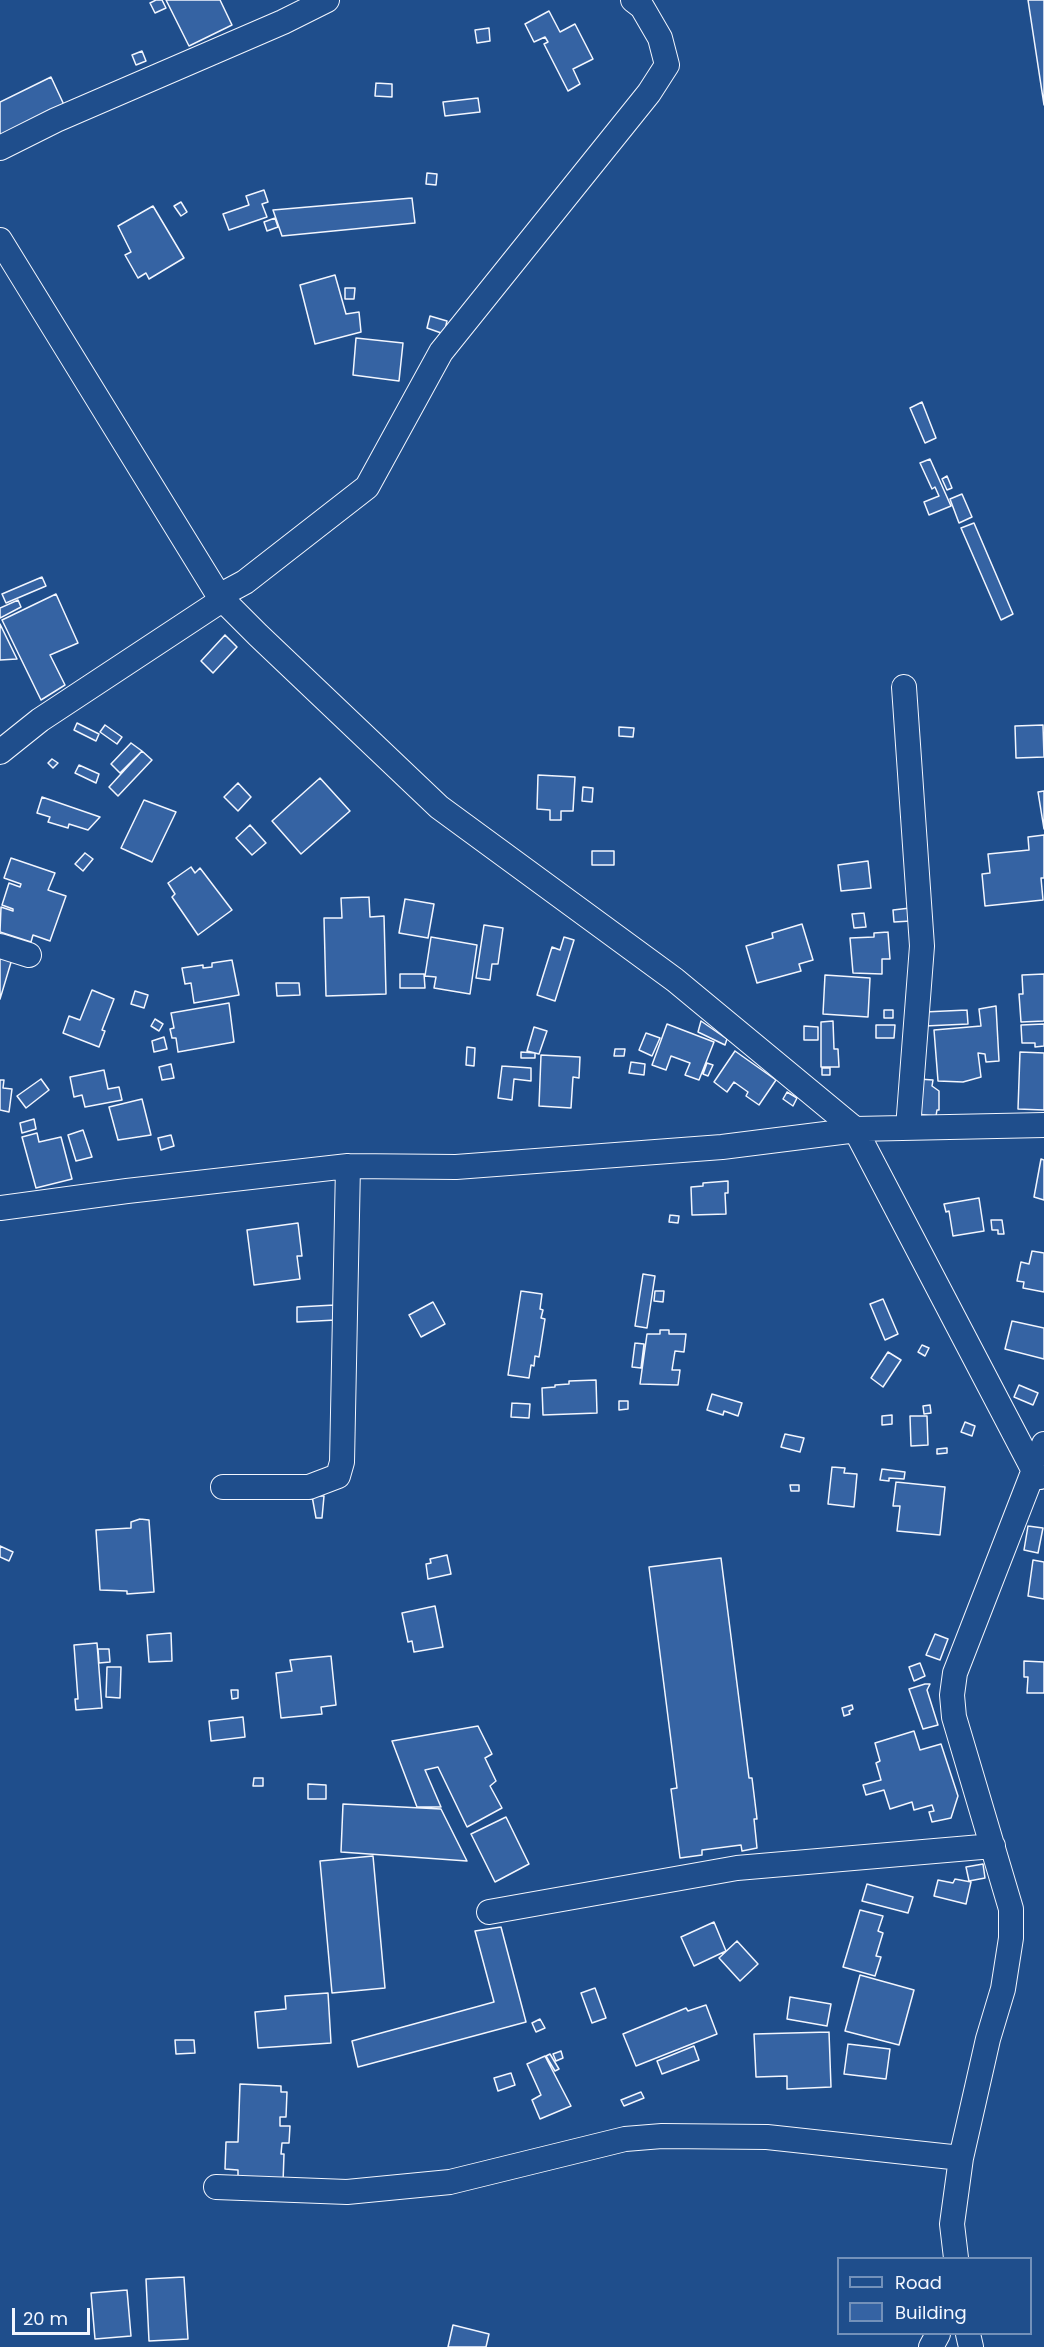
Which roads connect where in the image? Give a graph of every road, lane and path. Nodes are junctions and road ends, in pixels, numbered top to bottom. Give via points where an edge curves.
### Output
1 (327, 0) edge
2 (633, 0) edge
3 (0, 148) edge
4 (0, 240) edge
5 (221, 598) junction
6 (904, 687) dead end
7 (0, 752) edge
8 (0, 946) edge
9 (29, 955) dead end
10 (1044, 1126) edge
11 (908, 1128) junction
12 (855, 1129) junction
13 (348, 1166) junction
14 (0, 1208) edge
15 (1044, 1444) edge
16 (1039, 1476) edge
17 (223, 1487) dead end
18 (993, 1846) junction
19 (489, 1912) dead end
20 (961, 2158) junction
21 (216, 2187) dead end
22 (956, 2257) edge

1 - 3 street
2 - 5 street via 642,7 660,38 667,65 650,93 441,352 367,488
4 - 5 street
5 - 7 street via 40,720
5 - 12 street via 439,807 675,980
6 - 11 street via 922,946
8 - 9 street
10 - 11 street
10 - 12 street
11 - 12 street
12 - 13 street via 722,1147 456,1167
12 - 16 street
13 - 14 street
13 - 17 street via 342,1462 338,1476 309,1487
15 - 16 street
16 - 18 street via 955,1673 952,1695 954,1717
18 - 19 street via 737,1868
18 - 20 street via 1011,1909 1011,1938
20 - 21 street via 767,2137 662,2136 624,2139 450,2182 347,2192
20 - 22 street via 952,2224

